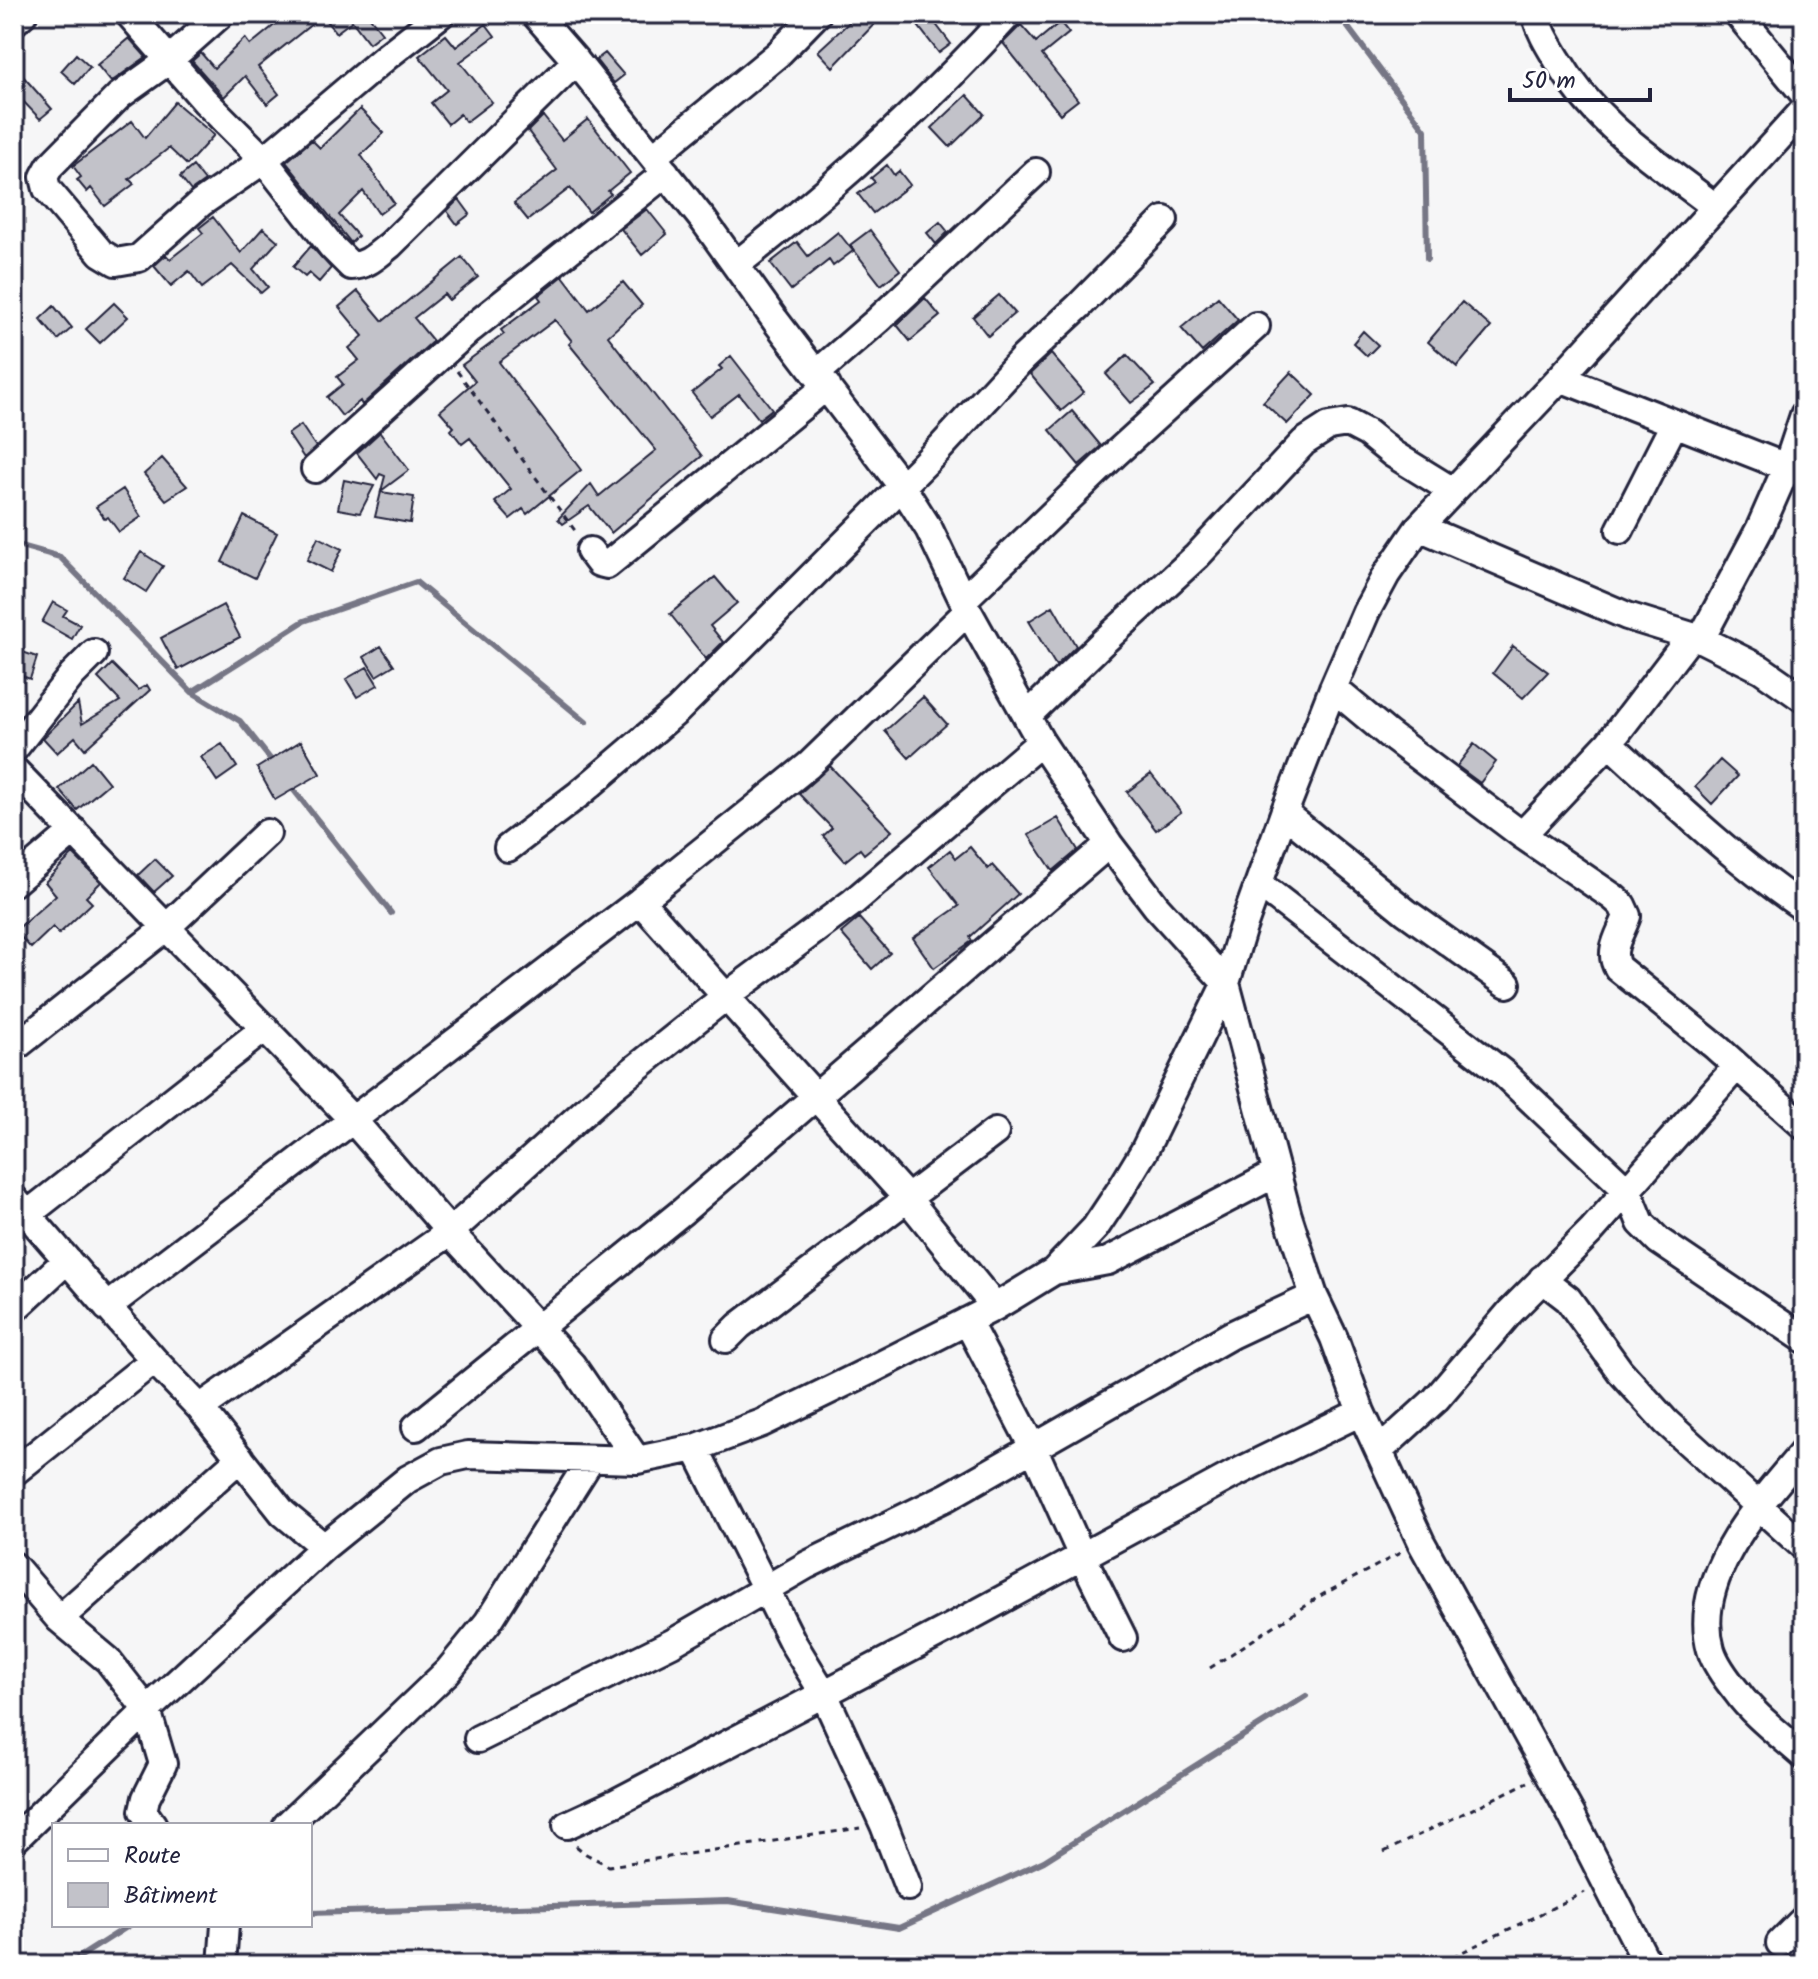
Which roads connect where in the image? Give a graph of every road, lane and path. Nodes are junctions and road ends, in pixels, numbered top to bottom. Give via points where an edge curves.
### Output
1 (23, 14) edge
2 (129, 14) edge
3 (221, 14) edge
4 (441, 14) edge
5 (535, 14) edge
6 (817, 14) edge
7 (1009, 14) edge
8 (1535, 14) edge
9 (1738, 14) edge
10 (14, 22) edge
11 (168, 61) junction
12 (576, 61) junction
13 (1804, 94) edge
14 (1804, 110) edge
15 (264, 160) junction
16 (660, 165) junction
17 (1036, 172) dead end
18 (1715, 207) junction
19 (1164, 220) dead end
20 (737, 264) junction
21 (1256, 326) dead end
22 (443, 352) junction
23 (1560, 378) junction
24 (822, 380) junction
25 (1804, 415) edge
26 (1674, 424) junction
27 (315, 469) dead end
28 (1795, 472) edge
29 (901, 485) junction
30 (1453, 491) junction
31 (1419, 527) junction
32 (1620, 530) dead end
33 (590, 551) joint
34 (966, 605) junction
35 (1696, 638) junction
36 (94, 653) dead end
37 (1333, 688) junction
38 (1804, 699) edge
39 (1027, 716) junction
40 (1041, 742) junction
41 (1609, 743) junction
42 (14, 749) edge
43 (14, 770) edge
44 (1284, 813) junction
45 (74, 831) junction
46 (267, 833) dead end
47 (1522, 835) junction
48 (1109, 844) junction
49 (508, 848) dead end
50 (14, 882) edge
51 (1259, 884) junction
52 (640, 901) junction
53 (1804, 908) edge
54 (167, 927) junction
55 (1226, 983) junction
56 (1507, 984) dead end
57 (725, 997) junction
58 (265, 1028) junction
59 (14, 1048) edge
60 (1737, 1066) junction
61 (817, 1098) junction
62 (352, 1119) junction
63 (1804, 1126) edge
64 (995, 1132) dead end
65 (1277, 1173) junction
66 (1628, 1191) junction
67 (907, 1198) junction
68 (21, 1206) edge
69 (450, 1232) junction
70 (67, 1260) junction
71 (1054, 1271) junction
72 (1542, 1279) junction
73 (1314, 1296) junction
74 (107, 1307) junction
75 (995, 1307) junction
76 (14, 1309) edge
77 (967, 1321) junction
78 (538, 1326) junction
79 (726, 1339) dead end
80 (1804, 1339) edge
81 (154, 1360) junction
82 (200, 1408) junction
83 (1361, 1412) junction
84 (416, 1427) dead end
85 (1033, 1447) junction
86 (695, 1448) junction
87 (1379, 1451) junction
88 (1804, 1451) edge
89 (240, 1458) junction
90 (591, 1459) junction
91 (637, 1460) junction
92 (14, 1472) edge
93 (1757, 1507) junction
94 (1421, 1542) junction
95 (324, 1547) junction
96 (1804, 1547) edge
97 (1082, 1556) junction
98 (14, 1566) edge
99 (766, 1588) junction
100 (59, 1619) junction
101 (1123, 1638) dead end
102 (1210, 1668) dead end
103 (824, 1694) junction
104 (147, 1710) junction
105 (478, 1739) dead end
106 (1804, 1756) edge
107 (1548, 1773) junction
108 (152, 1823) edge
109 (289, 1823) edge
110 (567, 1825) joint
111 (884, 1825) junction
112 (14, 1840) edge
113 (1384, 1852) dead end
114 (1605, 1883) junction
115 (908, 1887) dead end
116 (1804, 1919) edge
117 (225, 1927) edge
118 (1780, 1943) dead end
119 (222, 1965) edge
120 (1430, 1965) edge
121 (1648, 1965) edge

1 - 10 street
2 - 11 street
3 - 11 street
4 - 15 street
5 - 12 street
6 - 16 street
7 - 20 street via 940,87 812,205
8 - 18 street via 1573,85 1616,132
9 - 13 street
11 - 15 street
11 - 15 street via 119,96 44,177 47,189 101,253 116,262 139,258 201,203
12 - 15 street via 390,245 360,266 341,257
12 - 16 street
14 - 18 street
16 - 20 street
16 - 22 street
17 - 24 street
18 - 23 street
19 - 29 street
20 - 24 street
21 - 34 street via 1114,455
22 - 27 street
22 - 33 path
23 - 26 street
23 - 30 street
24 - 29 street
24 - 33 street via 607,565
25 - 28 street
26 - 28 street
26 - 32 street
28 - 35 street
29 - 34 street
29 - 49 street via 678,710
30 - 31 street
30 - 39 street via 1348,423 1329,426 1304,442 1197,556
31 - 35 street via 1627,616
31 - 37 street via 1366,612
34 - 39 street
34 - 52 street via 809,765
35 - 38 street via 1761,669
35 - 41 street
36 - 42 street
37 - 44 street
37 - 47 street
39 - 40 street
40 - 48 street
40 - 57 street via 853,902
41 - 47 street
41 - 53 street via 1710,837
43 - 45 street
44 - 51 street
44 - 56 street via 1406,912
45 - 50 street
45 - 54 street
46 - 54 street
47 - 60 street via 1622,905 1627,916 1612,952 1618,968
48 - 55 street
48 - 61 street
51 - 55 street
51 - 66 street via 1503,1073
52 - 57 street
52 - 62 street
54 - 58 street
54 - 59 street
55 - 65 street
55 - 71 street via 1144,1151 1095,1228
57 - 61 street
57 - 69 street via 611,1088
58 - 62 street
58 - 68 street
60 - 63 street
60 - 66 street
61 - 67 street
61 - 78 street
62 - 69 street
62 - 74 street
64 - 67 street
65 - 71 street via 1108,1261
65 - 73 street
66 - 72 street
66 - 80 street via 1641,1223 1659,1241
67 - 75 street
67 - 79 street
68 - 70 street
69 - 78 street
69 - 82 street
70 - 74 street
70 - 76 street
71 - 75 street
72 - 87 street via 1436,1399
72 - 93 street via 1568,1299 1620,1371 1666,1422
73 - 83 street
73 - 85 street via 1231,1335
74 - 81 street
75 - 77 street
77 - 85 street
77 - 86 street via 762,1423
78 - 84 street
78 - 91 street via 572,1365
81 - 82 street
81 - 92 street
82 - 89 street
83 - 87 street
83 - 97 street
85 - 97 street
85 - 99 street via 947,1497
86 - 91 street
86 - 99 street
87 - 94 street
88 - 93 street
89 - 95 street via 283,1513
89 - 100 street
90 - 91 street
90 - 95 street via 468,1455 441,1461 408,1479
90 - 109 street via 488,1622 448,1671
93 - 96 street
93 - 106 street via 1717,1572 1707,1610 1711,1651 1738,1695
94 - 102 path via 1320,1596
94 - 107 street
95 - 104 street
97 - 101 street
97 - 103 street
98 - 100 street
99 - 103 street
99 - 105 street via 672,1643
100 - 104 street via 108,1660
103 - 110 street
103 - 111 street
104 - 108 street via 163,1764 143,1811
104 - 112 street
107 - 113 path
107 - 114 street
110 - 111 path via 568,1838 609,1866
111 - 115 street
114 - 120 path
114 - 121 street
116 - 118 street
117 - 119 street

